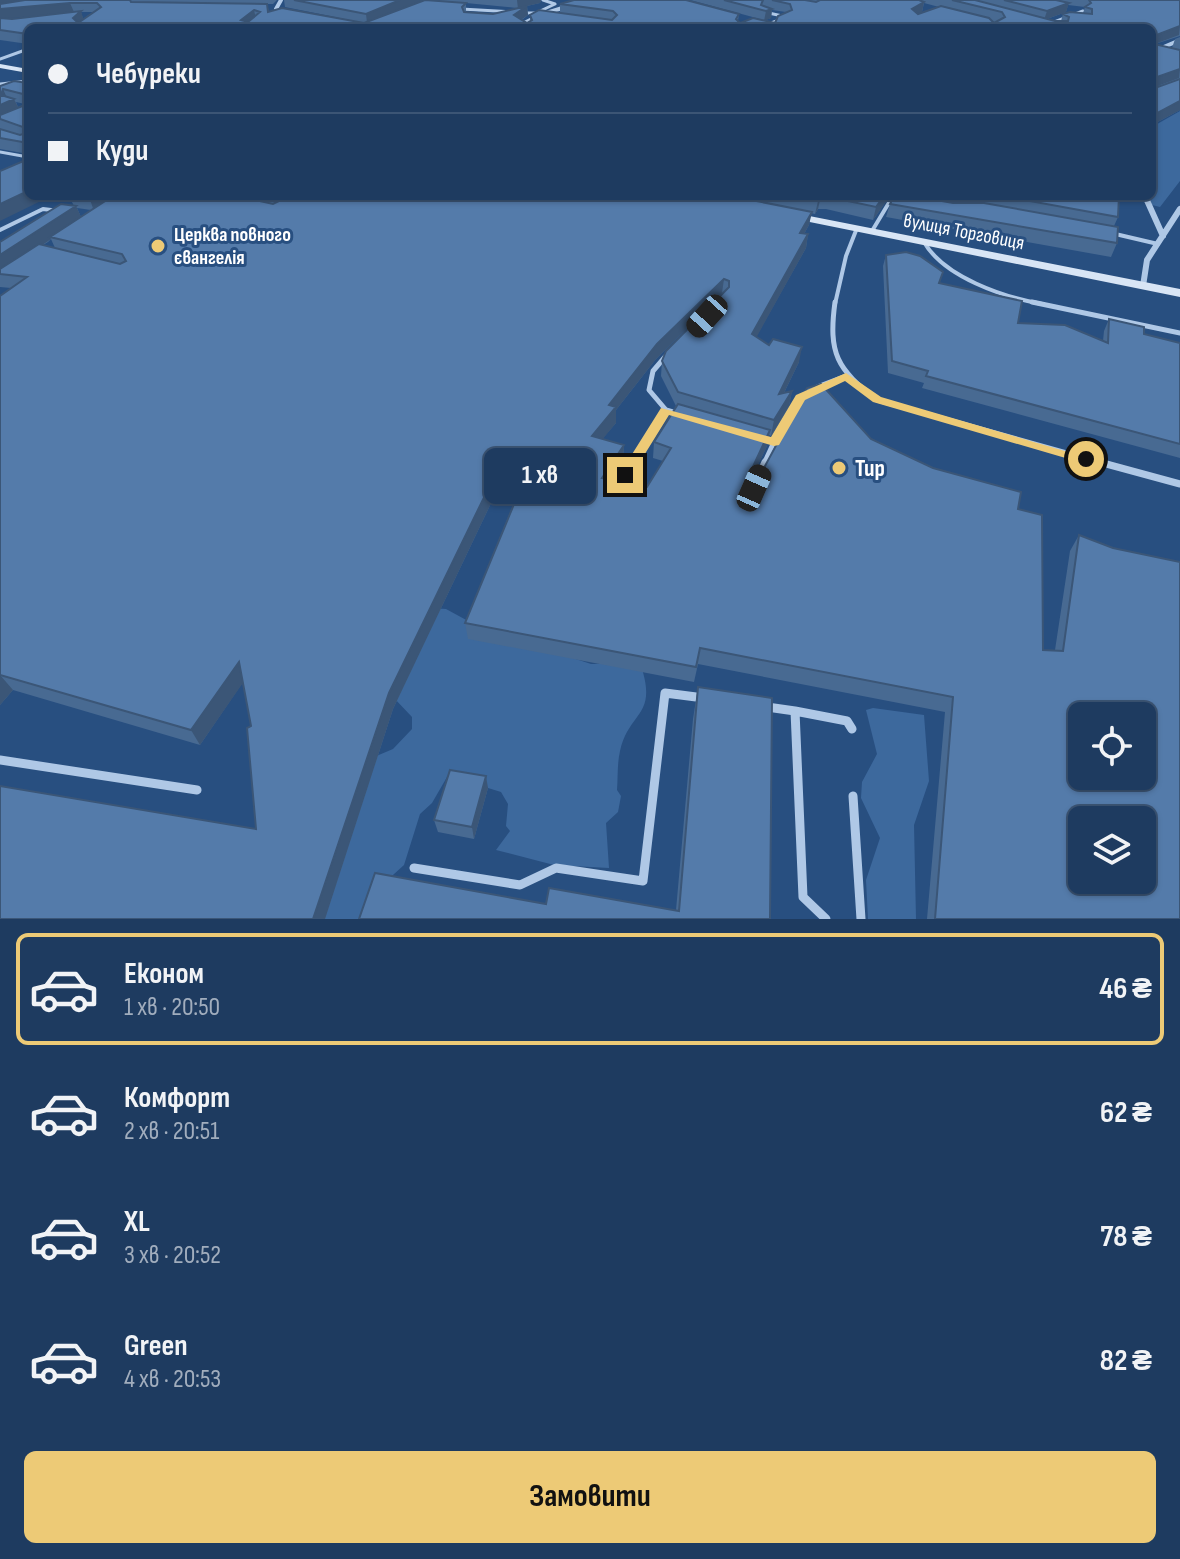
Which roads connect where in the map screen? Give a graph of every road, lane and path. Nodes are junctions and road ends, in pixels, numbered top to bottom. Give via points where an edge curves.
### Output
1 (281, 0) edge
2 (543, 0) edge
3 (588, 0) edge
4 (1066, 7) edge
5 (452, 8) edge
6 (268, 9) edge
7 (276, 9) junction
8 (284, 12) junction
9 (763, 12) edge
10 (517, 13) junction
11 (294, 15) edge
12 (538, 15) junction
13 (275, 16) edge
14 (551, 17) edge
15 (503, 19) edge
16 (1085, 21) edge
17 (521, 24) edge
18 (768, 24) edge
19 (1055, 24) edge
20 (1056, 24) edge
21 (1180, 40) edge
22 (24, 50) edge
23 (1156, 50) edge
24 (1156, 51) edge
25 (1169, 54) edge
26 (0, 59) edge
27 (0, 66) edge
28 (24, 70) edge
29 (24, 82) edge
30 (24, 83) edge
31 (0, 84) edge
32 (0, 91) edge
33 (1, 153) edge
34 (24, 156) edge
35 (891, 200) edge
36 (1147, 200) edge
37 (1179, 210) edge
38 (774, 212) edge
39 (70, 213) edge
40 (857, 228) junction
41 (0, 230) edge
42 (872, 231) junction
43 (1096, 231) edge
44 (1163, 236) junction
45 (924, 242) junction
46 (1158, 244) junction
47 (1143, 286) junction
48 (1180, 293) edge
49 (1180, 333) edge
50 (671, 350) edge
51 (846, 376) junction
52 (666, 410) junction
53 (693, 418) edge
54 (747, 434) edge
55 (774, 442) junction
56 (625, 475) dead end
57 (1180, 484) edge
58 (754, 488) edge
59 (723, 701) edge
60 (752, 705) edge
61 (795, 711) junction
62 (852, 729) dead end
63 (0, 760) edge
64 (197, 790) dead end
65 (853, 796) dead end
66 (414, 868) dead end
67 (826, 919) edge
68 (861, 919) edge

1 - 7 street
2 - 10 lane via 555,4 536,13
3 - 12 street
4 - 19 lane via 1083,11
5 - 10 lane
6 - 7 lane
7 - 8 street
8 - 11 street
8 - 13 lane
9 - 18 lane via 787,17
10 - 15 lane
12 - 14 lane
12 - 17 lane
16 - 20 lane via 1071,18
21 - 23 street
22 - 26 lane
24 - 25 main road
27 - 28 main road
29 - 31 lane
30 - 32 lane
33 - 34 lane
35 - 42 lane
36 - 44 street
37 - 44 street
38 - 40 main road, вулиця Торговиця
39 - 41 lane via 43,209
40 - 42 main road, вулиця Торговиця
40 - 51 lane via 837,279 835,357
42 - 45 main road, вулиця Торговиця
43 - 46 lane
44 - 46 street
45 - 47 main road, вулиця Торговиця
45 - 49 lane via 933,258 1025,301
46 - 47 street via 1147,260
47 - 48 main road, вулиця Торговиця
50 - 52 lane via 653,371 649,390
51 - 55 lane via 800,398
51 - 57 lane via 877,400
52 - 53 lane
52 - 56 lane
54 - 55 lane
55 - 58 lane
59 - 66 lane via 665,693 643,881 556,868 520,885
60 - 61 lane
61 - 62 lane via 847,721
61 - 67 lane via 803,897
63 - 64 lane
65 - 68 lane

